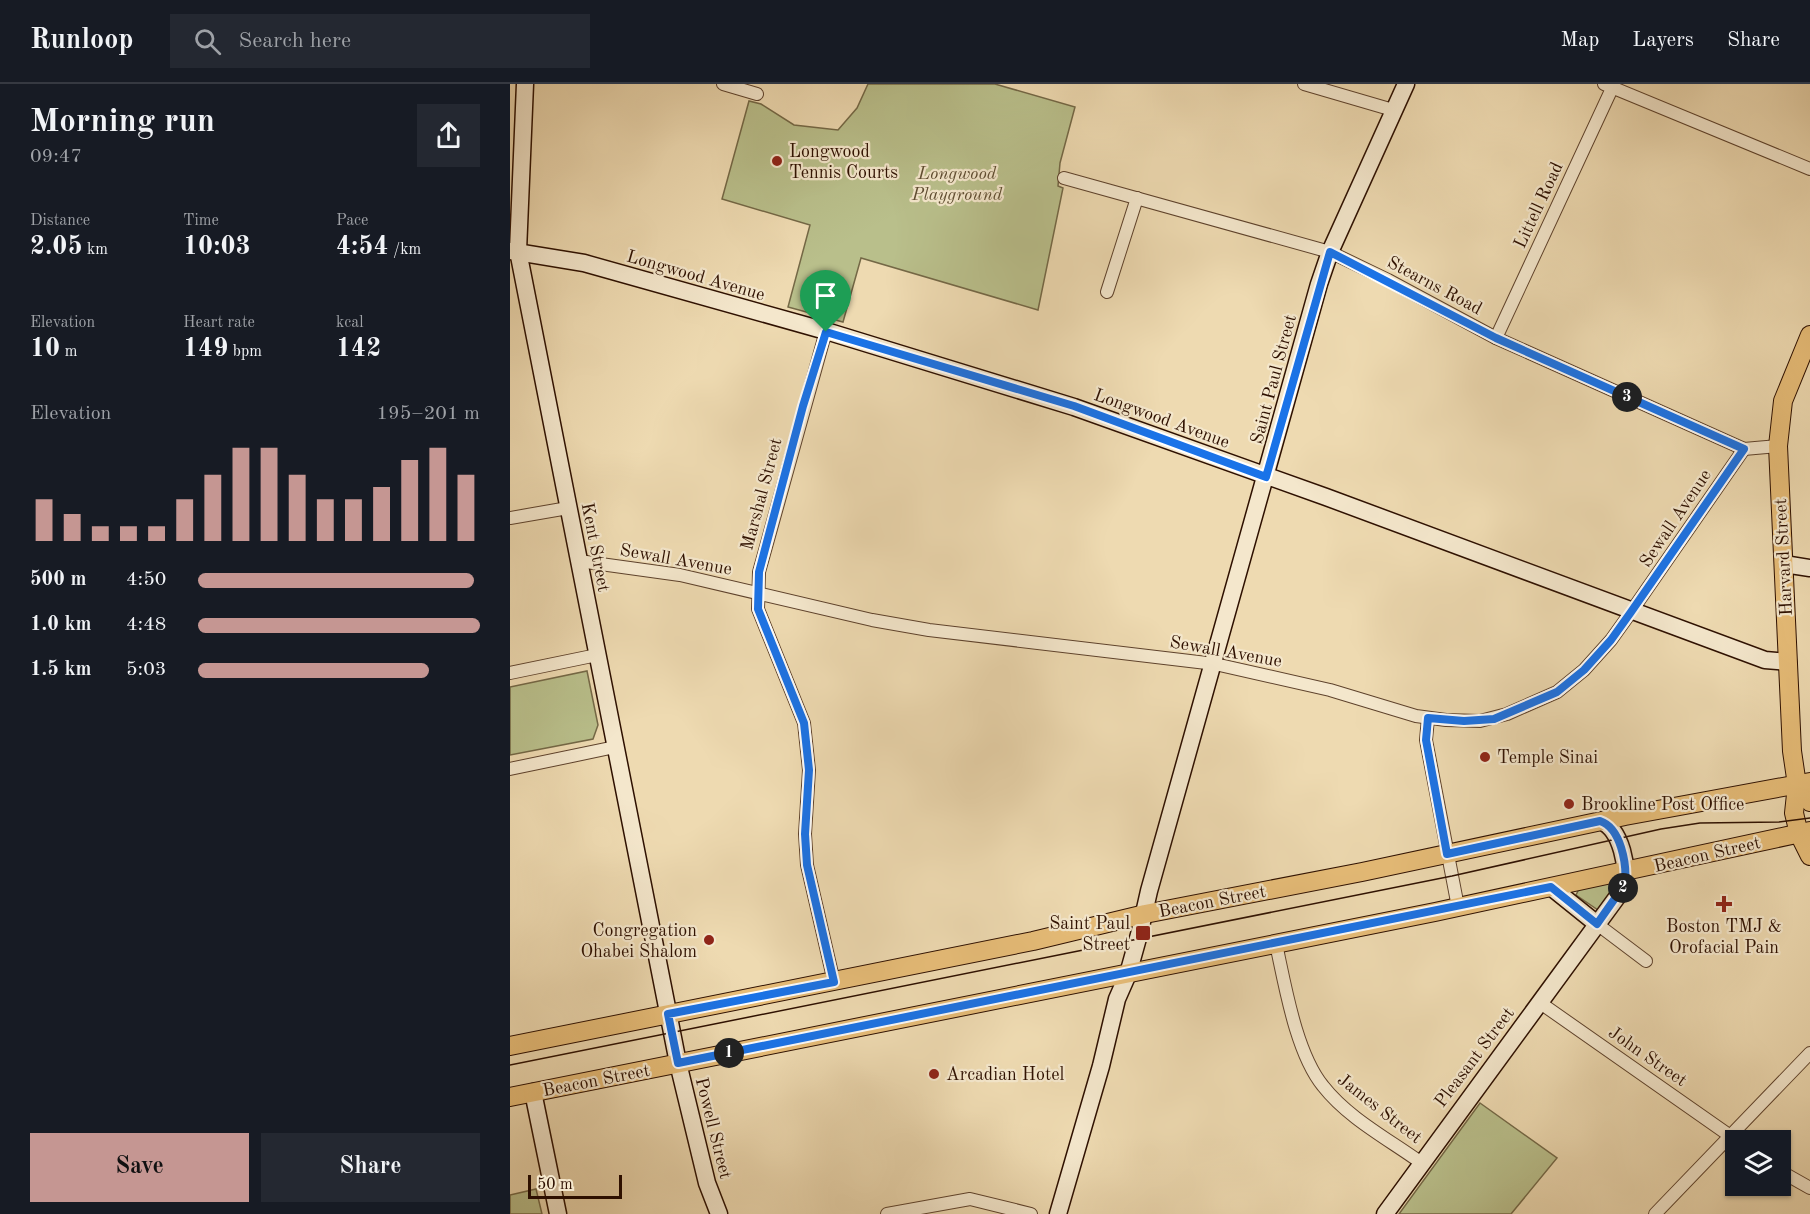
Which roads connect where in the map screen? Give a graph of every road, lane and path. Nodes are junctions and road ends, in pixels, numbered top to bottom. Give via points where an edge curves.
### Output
1 (525, 84) edge
2 (723, 84) edge
3 (1304, 84) edge
4 (1406, 84) edge
5 (1610, 85) edge
6 (757, 94) dead end
7 (1393, 110) junction
8 (1810, 169) edge
9 (1065, 178) dead end
10 (1137, 198) junction
11 (514, 251) edge
12 (1330, 252) junction
13 (1107, 292) dead end
14 (826, 332) junction
15 (1810, 335) edge
16 (1496, 338) junction
17 (1778, 446) junction
18 (1744, 449) junction
19 (1266, 477) junction
20 (568, 508) junction
21 (510, 518) edge
22 (579, 561) junction
23 (1784, 564) junction
24 (1810, 568) edge
25 (758, 591) junction
26 (1631, 612) junction
27 (597, 655) junction
28 (1788, 662) junction
29 (1215, 664) junction
30 (510, 673) edge
31 (1428, 718) junction
32 (615, 747) junction
33 (510, 769) edge
34 (1803, 783) edge
35 (1810, 802) edge
36 (1600, 821) junction
37 (1804, 832) edge
38 (1447, 854) junction
39 (1810, 856) edge
40 (1625, 872) junction
41 (1551, 887) junction
42 (1458, 907) junction
43 (1145, 914) junction
44 (1597, 924) junction
45 (1276, 944) junction
46 (1646, 961) dead end
47 (1128, 974) junction
48 (834, 982) junction
49 (1539, 1002) junction
50 (668, 1014) junction
51 (510, 1046) edge
52 (1810, 1053) edge
53 (678, 1063) junction
54 (533, 1092) junction
55 (510, 1097) edge
56 (1740, 1130) edge
57 (1725, 1132) edge
58 (1725, 1146) edge
59 (1420, 1162) junction
60 (1791, 1177) edge
61 (1810, 1188) edge
62 (558, 1214) edge
63 (719, 1214) edge
64 (887, 1214) edge
65 (1031, 1214) edge
66 (1058, 1214) edge
67 (1385, 1214) edge
68 (1655, 1214) edge

1 - 11 main road, Kent Street
2 - 6 street
3 - 7 street
4 - 7 main road, Saint Paul Street
5 - 8 street
5 - 16 street, Littell Road
7 - 12 main road, Saint Paul Street
9 - 10 street, Stearns Road
10 - 12 street, Stearns Road
10 - 13 street
11 - 14 main road, Longwood Avenue via 584,263
11 - 20 main road, Kent Street
12 - 16 street, Stearns Road
12 - 19 main road, Saint Paul Street
14 - 19 main road, Longwood Avenue via 1074,406
14 - 25 street, Marshal Street via 759,572
15 - 17 main road, Harvard Street via 1783,401
16 - 18 street, Stearns Road
17 - 18 street, Stearns Road
17 - 23 main road, Harvard Street
18 - 26 street, Sewall Avenue
19 - 26 main road, Longwood Avenue
19 - 29 main road, Saint Paul Street
20 - 21 street
20 - 22 main road, Kent Street
22 - 25 street, Sewall Avenue
22 - 27 main road, Kent Street
23 - 24 main road
23 - 28 main road, Harvard Street
25 - 29 street, Sewall Avenue via 872,621
25 - 48 street, Marshal Street via 758,609 804,723 809,770 807,865
26 - 28 main road, Longwood Avenue via 1765,660
26 - 31 street, Sewall Avenue via 1598,655 1557,692 1494,719
27 - 30 street
27 - 32 main road, Kent Street
28 - 34 main road, Harvard Street
29 - 31 street, Sewall Avenue via 1330,690
29 - 43 main road, Saint Paul Street
31 - 38 street via 1426,740
32 - 33 street
32 - 50 main road, Kent Street
34 - 35 main road
34 - 36 main road, Beacon Street
34 - 37 main road, Harvard Street via 1793,804
36 - 38 main road, Beacon Street
36 - 40 main road via 1611,826 1616,834
37 - 39 main road, Harvard Street
37 - 40 main road, Beacon Street
38 - 42 street
38 - 43 main road, Beacon Street
40 - 41 main road, Beacon Street
40 - 44 main road, Pleasant Street via 1623,889
41 - 42 main road, Beacon Street
41 - 44 main road
42 - 45 main road, Beacon Street
43 - 47 main road, Saint Paul Street
43 - 48 main road, Beacon Street
44 - 46 street
44 - 49 main road, Pleasant Street
45 - 47 main road, Beacon Street
45 - 59 street, James Street via 1294,1023 1321,1085 1340,1104
47 - 53 main road, Beacon Street
47 - 66 main road, Saint Paul Street via 1117,999
48 - 50 main road, Beacon Street
49 - 57 street, John Street
49 - 59 main road, Pleasant Street
50 - 51 main road, Beacon Street
50 - 53 main road, Powell Street
52 - 56 street
53 - 54 main road, Beacon Street
53 - 63 main road, Powell Street via 707,1184
54 - 55 main road, Beacon Street
54 - 62 main road
58 - 68 street
59 - 67 main road, Pleasant Street
60 - 61 street
64 - 65 street via 970,1199

